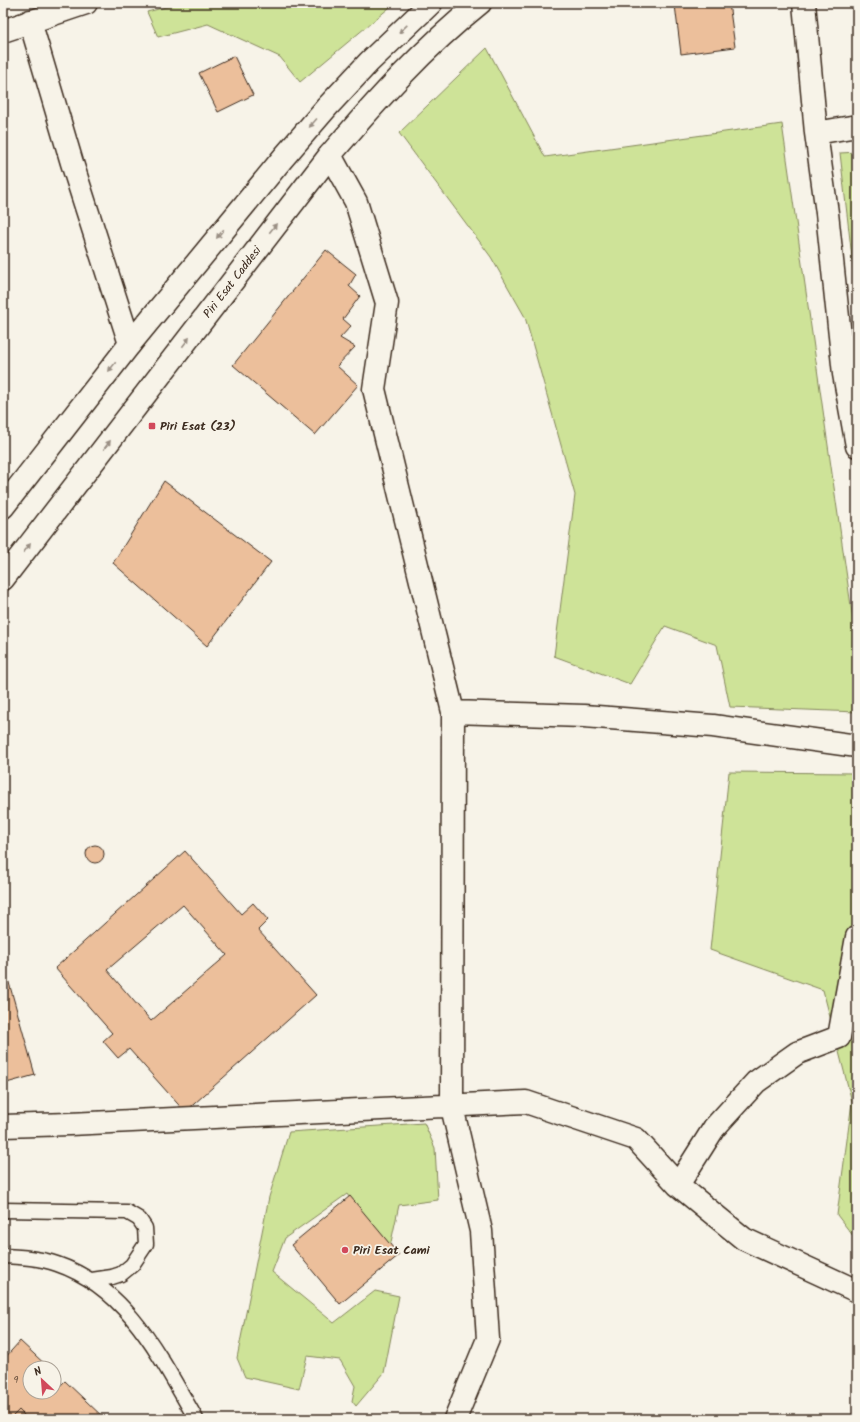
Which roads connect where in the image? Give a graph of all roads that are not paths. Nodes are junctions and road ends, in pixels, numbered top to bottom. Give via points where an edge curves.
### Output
1 (86, 3) edge
2 (432, 3) edge
3 (480, 3) edge
4 (804, 3) edge
5 (30, 21) junction
6 (3, 31) edge
7 (857, 126) edge
8 (816, 133) junction
9 (330, 155) junction
10 (130, 344) junction
11 (857, 446) edge
12 (3, 507) edge
13 (3, 579) edge
14 (453, 712) junction
15 (857, 746) edge
16 (857, 937) edge
17 (452, 1106) junction
18 (3, 1126) edge
19 (678, 1185) junction
20 (3, 1210) edge
21 (3, 1256) edge
22 (92, 1280) junction
23 (857, 1291) edge
24 (196, 1419) edge
25 (455, 1419) edge

1 - 5 street
2 -> 10 street via 369,62 327,107
3 - 9 street, Piri Esat Caddesi via 399,78
4 - 8 street
5 - 6 street
5 - 10 street
7 - 8 street
8 - 11 street via 844,374
13 -> 9 street, Piri Esat Caddesi
9 - 14 street via 356,202 388,303 374,389
10 -> 12 street
14 - 15 street via 584,716 713,726
14 - 17 street
16 - 19 street via 839,1037 797,1053 756,1082 714,1128
17 - 18 street
17 - 19 street via 526,1102 636,1139
17 - 25 street via 481,1231 488,1339
19 - 23 street via 744,1238
20 - 22 lane via 127,1212 139,1219 145,1228 146,1244 132,1265 121,1274
21 - 22 lane via 50,1262
22 - 24 lane via 138,1324

